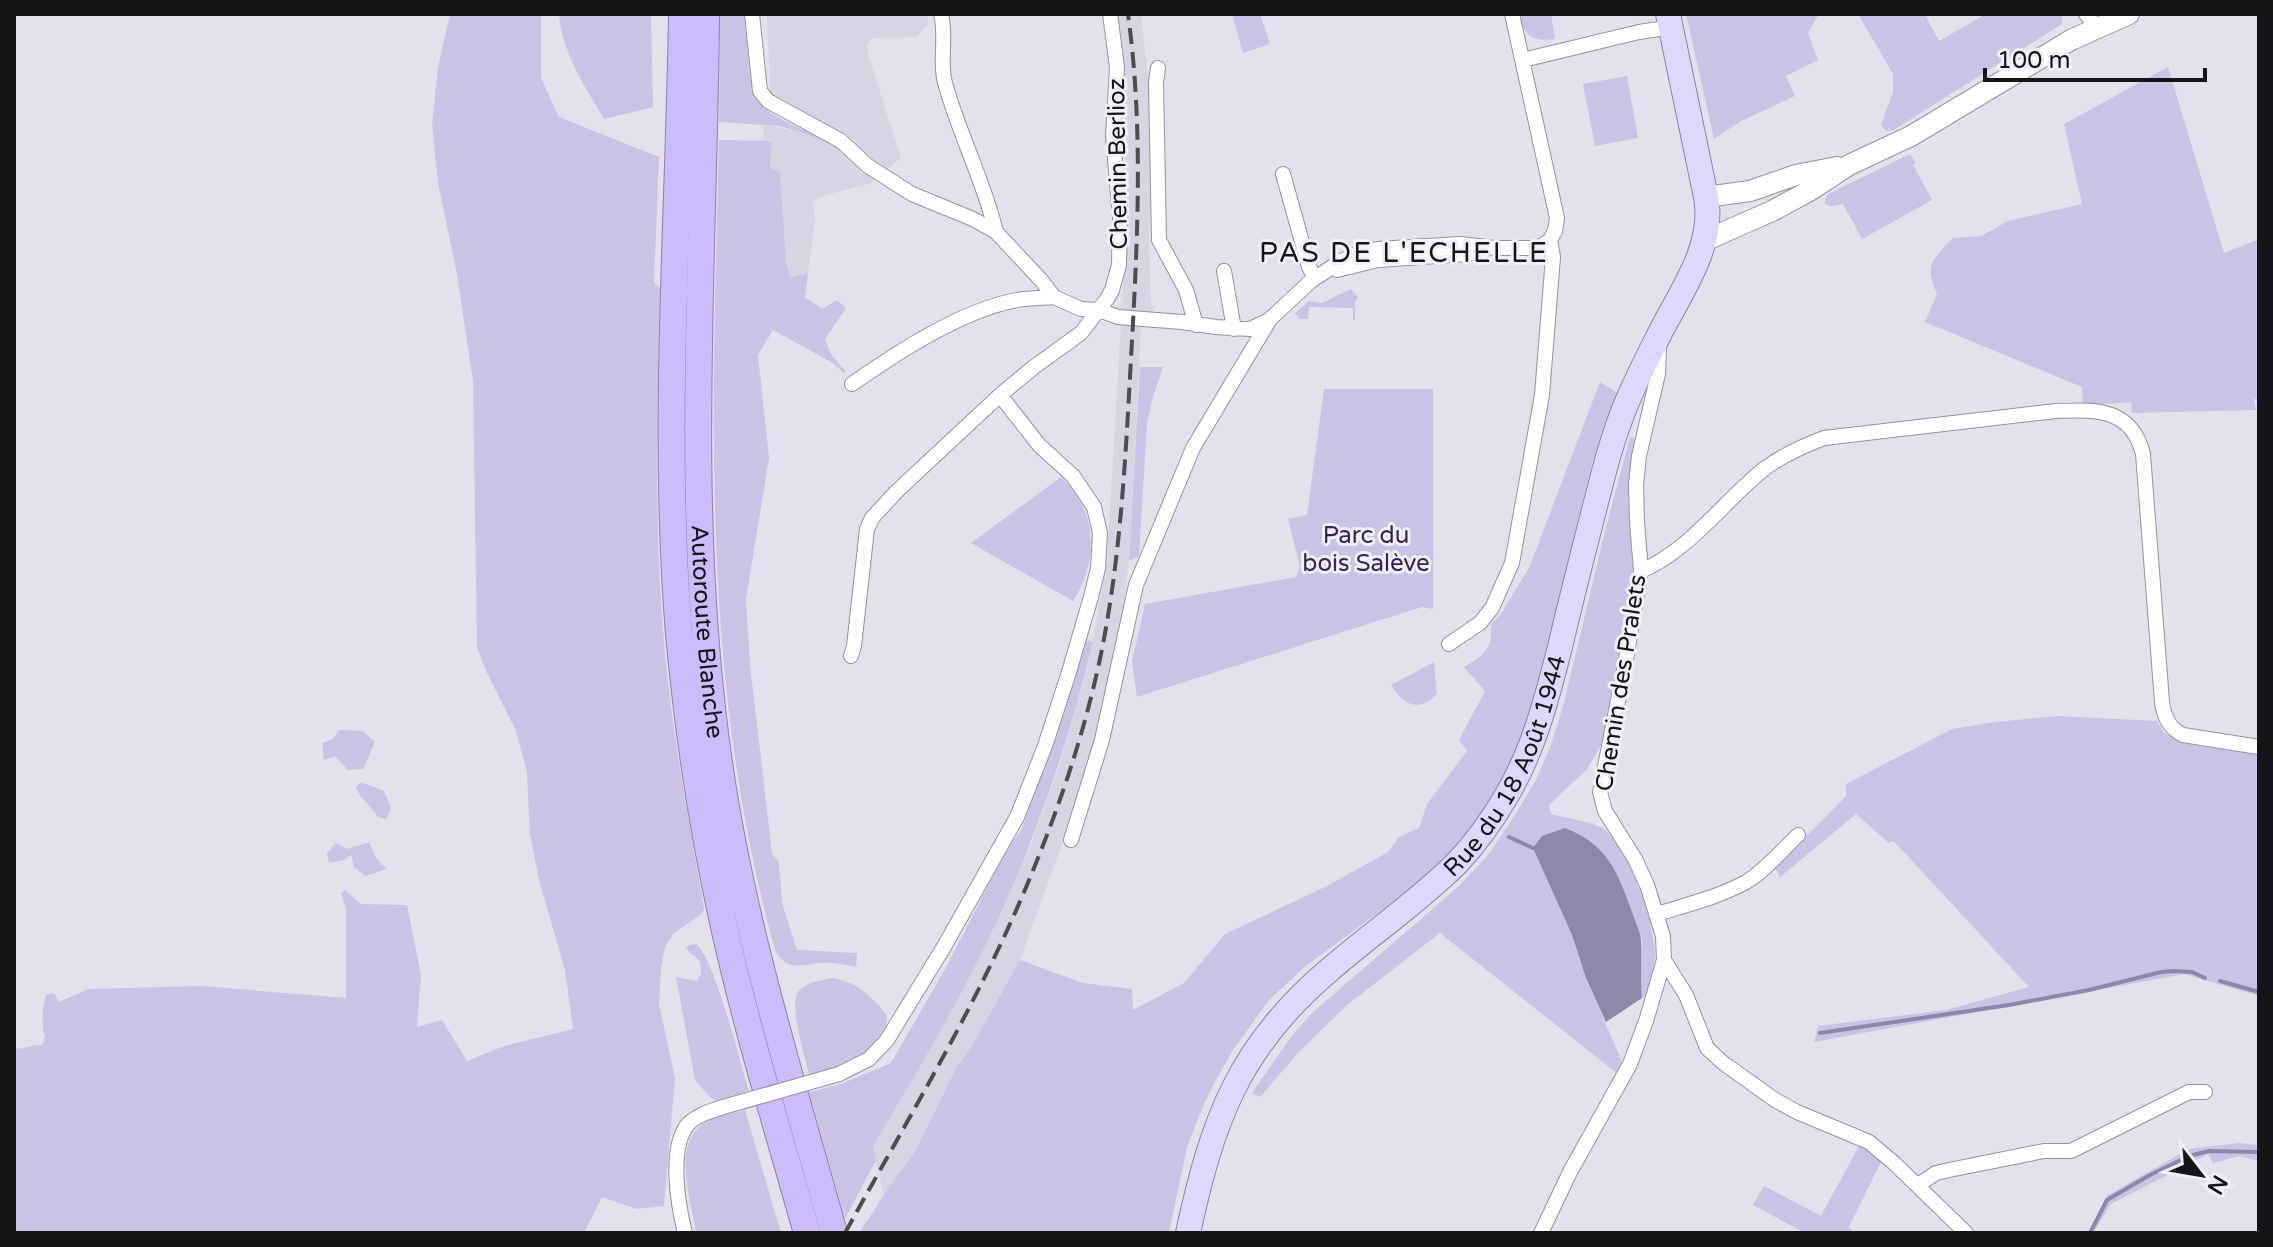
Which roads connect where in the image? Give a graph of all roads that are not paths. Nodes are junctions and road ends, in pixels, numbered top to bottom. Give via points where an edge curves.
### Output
1 (682, 14) edge
2 (706, 14) edge
3 (752, 14) edge
4 (941, 14) edge
5 (1110, 14) edge
6 (1512, 14) edge
7 (2129, 14) edge
8 (2091, 20) edge
9 (1670, 21) edge
10 (1523, 60) junction
11 (1158, 68) dead end
12 (1849, 165) junction
13 (1283, 174) dead end
14 (1706, 197) junction
15 (996, 232) junction
16 (1706, 233) junction
17 (1550, 240) junction
18 (1224, 271) dead end
19 (1321, 275) junction
20 (1054, 297) junction
21 (1099, 310) junction
22 (1269, 320) junction
23 (1196, 325) junction
24 (1234, 329) junction
25 (1660, 333) junction
26 (852, 384) dead end
27 (1000, 395) junction
28 (1641, 571) junction
29 (1449, 644) dead end
30 (851, 656) dead end
31 (2259, 747) edge
32 (1798, 835) dead end
33 (1071, 840) dead end
34 (1657, 914) junction
35 (1664, 960) junction
36 (2205, 1092) dead end
37 (1918, 1185) junction
38 (685, 1233) edge
39 (807, 1233) edge
40 (834, 1233) edge
41 (1188, 1233) edge
42 (1541, 1233) edge
43 (1966, 1233) edge

1 - 39 highway, Autoroute Blanche via 673,463 686,702 724,925
2 - 40 highway, Autoroute Blanche via 698,478 712,703 743,898
3 - 15 street via 763,96 841,141 912,194
4 - 15 street via 944,79
5 - 21 street, Chemin Berlioz via 1117,67 1113,136 1120,246 1116,280
6 - 10 street
7 - 8 main road
8 - 12 main road via 2071,40 1894,145
9 - 10 street
9 - 14 main road
10 - 17 street via 1557,218
11 - 23 street via 1159,240 1186,290
12 - 14 main road
12 - 16 main road via 1772,211
13 - 19 street via 1309,267
14 - 16 main road
15 - 20 street
16 - 25 main road, Rue du 18 Août 1944
17 - 19 street via 1534,248 1460,244 1371,250
17 - 29 street via 1542,395 1512,563 1488,614
18 - 24 street
19 - 22 street
20 - 21 street via 1081,309
20 - 26 street via 1016,300 974,314 896,353
21 - 23 street via 1118,317
21 - 27 street, Chemin Berlioz via 1081,333
22 - 24 street
22 - 33 street via 1193,448 1136,585 1102,740
23 - 24 street
25 - 28 street, Chemin des Pralets via 1658,374 1636,484
25 - 41 main road, Rue du 18 Août 1944 via 1613,438 1547,697 1516,779 1458,862 1326,973 1260,1044 1215,1130
27 - 30 street, Chemin Berlioz via 872,518
27 - 38 street, bridge via 1039,445 1073,476 1094,507 1100,533 1091,597 1050,731 1017,817 887,1040 862,1063 839,1074 702,1114 684,1130 677,1156
28 - 31 street via 1675,551 1766,468 1824,438 2056,411 2106,412 2128,426 2142,449 2167,722 2188,736
28 - 34 street, Chemin des Pralets via 1600,792
32 - 34 street via 1745,882
34 - 35 street, Chemin des Pralets
35 - 37 street via 1686,995 1707,1048 1722,1062 1797,1112 1869,1142
35 - 42 street, Chemin des Pralets via 1625,1076
36 - 37 street via 2189,1092 2071,1151 2044,1151 1949,1170
37 - 43 street

